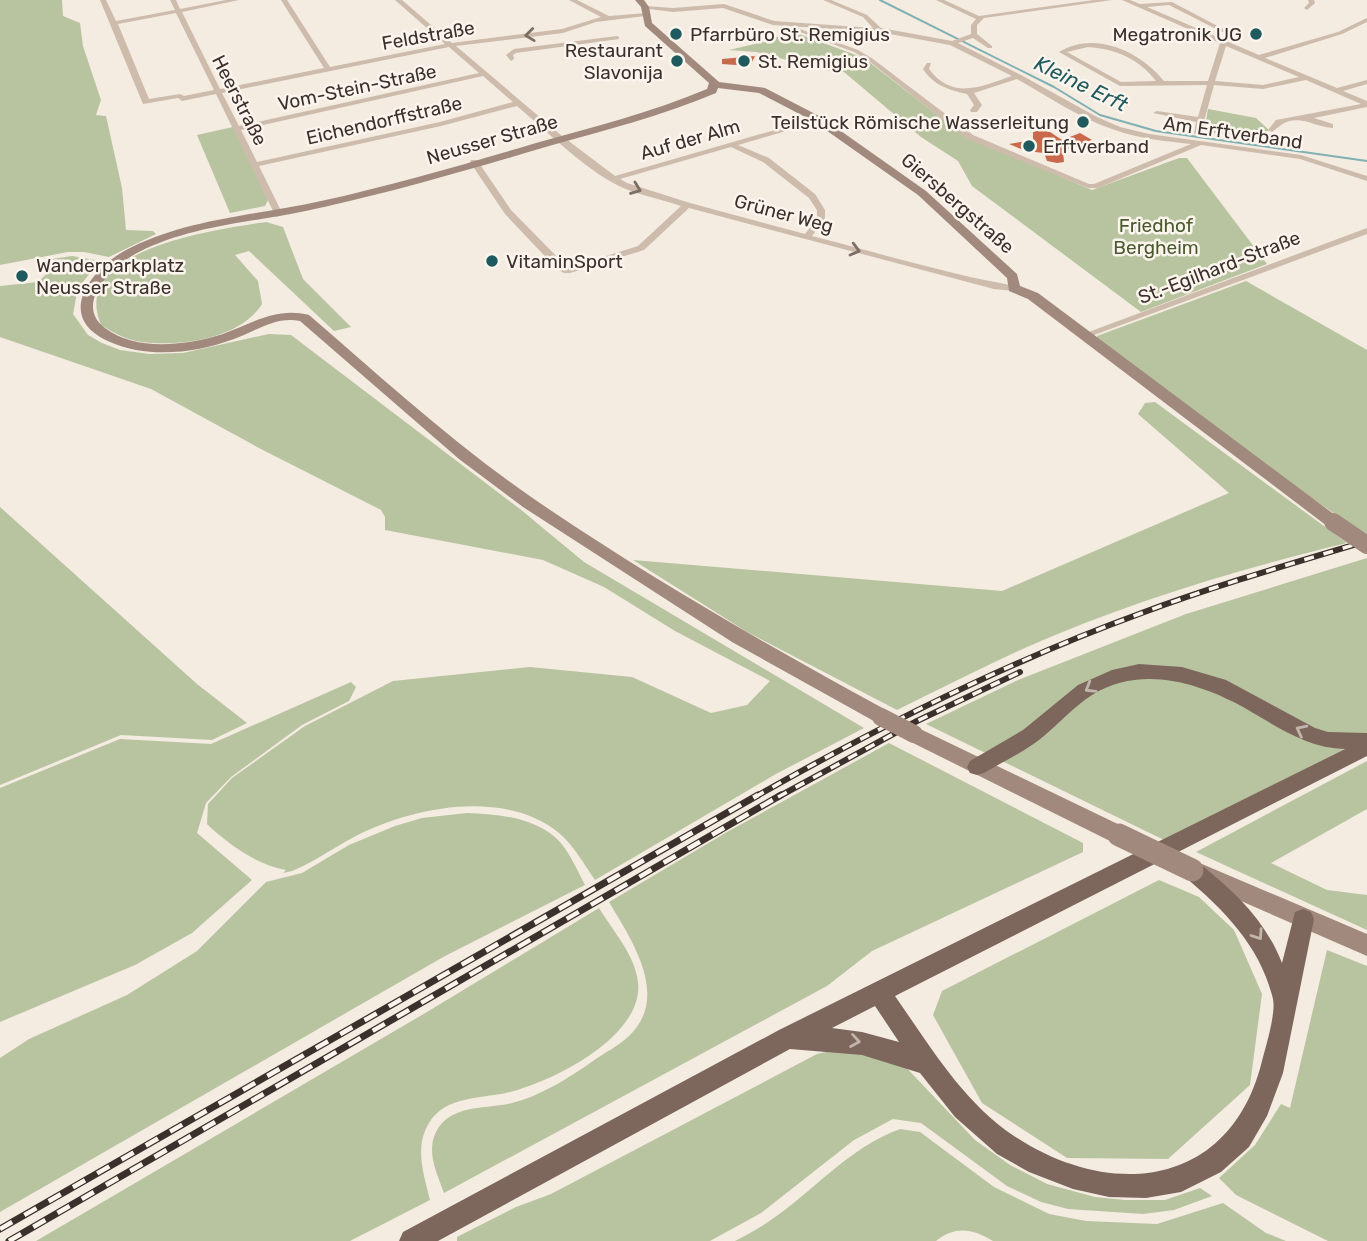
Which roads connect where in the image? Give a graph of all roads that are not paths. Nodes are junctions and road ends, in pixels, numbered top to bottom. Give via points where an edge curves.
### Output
1 (103, 0) edge
2 (173, 0) edge
3 (236, 0) edge
4 (284, 0) edge
5 (398, 0) edge
6 (572, 0) edge
7 (826, 0) edge
8 (939, 0) edge
9 (1045, 0) edge
10 (1109, 0) edge
11 (1125, 0) edge
12 (1311, 0) edge
13 (724, 3) edge
14 (1058, 6) junction
15 (1140, 6) junction
16 (643, 8) edge
17 (1307, 8) dead end
18 (178, 11) junction
19 (607, 18) junction
20 (978, 18) junction
21 (1367, 20) edge
22 (114, 23) junction
23 (785, 25) junction
24 (573, 27) junction
25 (879, 30) junction
26 (1224, 31) dead end
27 (971, 36) junction
28 (617, 38) dead end
29 (954, 42) junction
30 (1223, 43) junction
31 (591, 45) junction
32 (451, 46) junction
33 (990, 47) dead end
34 (1260, 57) junction
35 (511, 59) dead end
36 (929, 64) dead end
37 (328, 69) junction
38 (484, 74) junction
39 (1019, 76) junction
40 (1306, 78) junction
41 (1161, 82) junction
42 (1367, 82) edge
43 (1210, 84) junction
44 (714, 88) junction
45 (1336, 91) junction
46 (218, 92) junction
47 (970, 92) junction
48 (519, 103) junction
49 (1367, 104) edge
50 (974, 110) dead end
51 (1157, 113) dead end
52 (1308, 118) junction
53 (817, 119) junction
54 (1200, 120) junction
55 (1270, 126) dead end
56 (1330, 126) dead end
57 (237, 129) junction
58 (1197, 132) dead end
59 (559, 138) junction
60 (1201, 143) junction
61 (732, 144) junction
62 (474, 162) junction
63 (255, 165) junction
64 (1367, 178) edge
65 (613, 179) junction
66 (687, 205) junction
67 (279, 215) junction
68 (1367, 231) edge
69 (807, 237) junction
70 (1014, 288) junction
71 (1083, 336) junction
72 (1367, 545) edge
73 (1367, 741) edge
74 (1367, 747) edge
75 (977, 767) junction
76 (1192, 870) junction
77 (1303, 919) junction
78 (1367, 945) edge
79 (879, 992) junction
80 (1285, 1002) junction
81 (787, 1038) junction
82 (929, 1065) junction
83 (412, 1241) edge

1 - 22 street
2 - 18 street, Heerstraße
3 - 18 street
4 - 37 street
5 - 32 street, Grüner Weg
6 - 19 street
7 - 25 street via 865,16
8 - 20 street
9 - 14 street
10 - 14 street
11 - 15 street
12 - 17 street
13 - 16 street, Feldstraße via 681,10
13 - 23 street
14 - 20 street
15 - 26 street via 1170,3
15 - 30 street
16 - 19 street, Feldstraße
16 - 44 main road via 648,24
18 - 22 street
18 - 46 street, Heerstraße
19 - 24 street, Feldstraße
20 - 27 street
21 - 34 street
22 - 46 street, Feldstraße via 146,102
23 - 25 street
23 - 60 street via 856,51 970,136 1087,186
24 - 31 street
24 -> 32 street, Feldstraße
25 - 29 street
27 - 29 street
27 - 33 street
28 - 31 street
29 - 39 street, Am Erftverband
30 - 34 street
30 - 43 street
31 - 35 street via 514,51
32 - 37 street, Feldstraße
32 - 38 street, Grüner Weg
34 - 40 street
36 - 47 street via 929,75
37 - 46 street, Feldstraße
38 - 48 street, Grüner Weg
38 - 57 street, Vom-Stein-Straße
39 - 47 street
39 - 60 street, Am Erftverband via 1094,119 1132,133
40 - 43 street via 1263,87
40 - 45 street
41 - 41 street via 1139,58 1115,49 1082,47 1062,52 1119,84
41 - 43 street
42 - 45 street
43 - 54 street
44 - 53 main road, Giersbergstraße via 761,90
44 - 59 main road, Neusser Straße via 666,110
45 - 49 street
46 - 57 street, Heerstraße
47 - 50 street via 978,105
48 - 59 street, Grüner Weg
48 - 63 street, Eichendorffstraße
49 - 52 street
51 - 54 street
52 - 55 street
52 - 56 street
53 - 61 street, Auf der Alm
53 - 70 main road, Giersbergstraße via 922,193 1013,277
54 - 58 street
57 - 63 street, Heerstraße
59 - 62 main road, Neusser Straße
59 - 65 street, Grüner Weg
60 - 64 street, Am Erftverband via 1301,157
61 - 65 street, Auf der Alm
61 - 69 street via 775,166 818,202 821,218
62 - 66 street via 508,212 567,271 641,248
62 - 67 main road, Neusser Straße
63 - 67 street, Heerstraße
65 -> 66 street, Grüner Weg
66 - 69 street, Grüner Weg
67 - 75 main road, Neusser Straße, bridge via 186,233 124,256 92,286 87,303 93,324 124,342 181,346 222,338 280,315 304,318 464,455 529,503 738,637
68 - 71 street, St.-Egilhard-Straße
69 -> 70 street, Grüner Weg
70 - 71 main road, Giersbergstraße via 1033,296
71 - 72 main road, Giersbergstraße, bridge
73 -> 75 main road via 1310,735 1219,685 1182,674 1139,671 1085,690 1030,736
74 - 79 main road
75 - 76 main road, Neusser Straße, bridge
76 - 77 main road, Neusser Straße
76 -> 80 main road via 1248,921 1265,946
77 - 78 main road, Neusser Straße
77 - 80 main road
79 - 81 main road
79 - 82 main road
80 - 82 main road via 1269,1081 1240,1138 1205,1168 1152,1185 1092,1182 1031,1160 979,1124
81 -> 82 main road via 874,1044
81 - 83 main road

